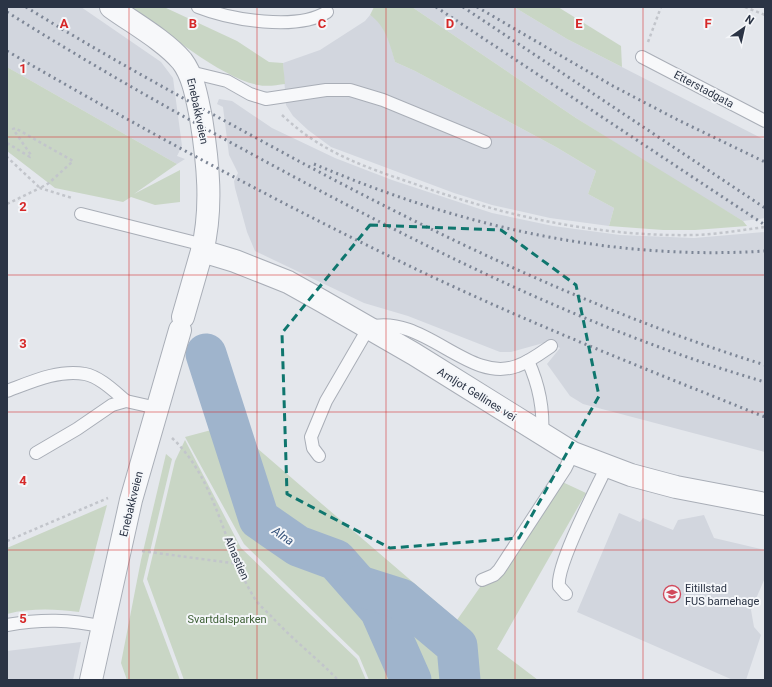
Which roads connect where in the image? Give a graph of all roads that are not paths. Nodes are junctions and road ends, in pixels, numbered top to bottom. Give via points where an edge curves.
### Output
1 (111, 7) edge
2 (198, 7) edge
3 (327, 12) dead end
4 (642, 57) road end
5 (190, 72) junction
6 (765, 122) edge
7 (485, 142) dead end
8 (81, 214) dead end
9 (203, 249) junction
10 (369, 327) junction
11 (551, 346) dead end
12 (528, 361) junction
13 (7, 391) edge
14 (126, 401) junction
15 (154, 417) junction
16 (542, 435) junction
17 (36, 453) dead end
18 (573, 453) junction
19 (318, 456) dead end
20 (607, 466) junction
21 (765, 504) edge
22 (482, 580) dead end
23 (566, 594) dead end
24 (7, 625) edge
25 (103, 627) junction
26 (91, 680) edge

1 - 5 street, Enebakkveien via 172,51
2 - 3 lane via 229,18 254,20 308,20
4 - 6 lane, Etterstadgata
5 - 7 lane via 227,81 250,94 266,99 326,90 350,90 383,100
5 - 9 street, Enebakkveien via 198,100 207,153 208,214
8 - 9 lane
9 - 10 street, Arnljot Gellines vei via 288,282
9 - 15 street, Enebakkveien
10 - 12 lane via 381,324 410,329 489,368 501,370
10 - 16 street, Arnljot Gellines vei
10 - 19 lane via 326,401 311,437
11 - 12 lane
12 - 16 lane via 542,399
13 - 14 lane via 54,375 86,374 105,384
14 - 15 lane
14 - 17 lane via 112,405
15 - 25 street, Enebakkveien via 131,500
16 - 18 street, Arnljot Gellines vei
18 - 20 street, Arnljot Gellines vei
18 - 22 lane via 498,570 494,575
20 - 21 street, Arnljot Gellines vei via 676,487
20 - 23 lane via 571,543 561,571 558,586
24 - 25 lane via 52,619 72,620
25 - 26 street, Enebakkveien

